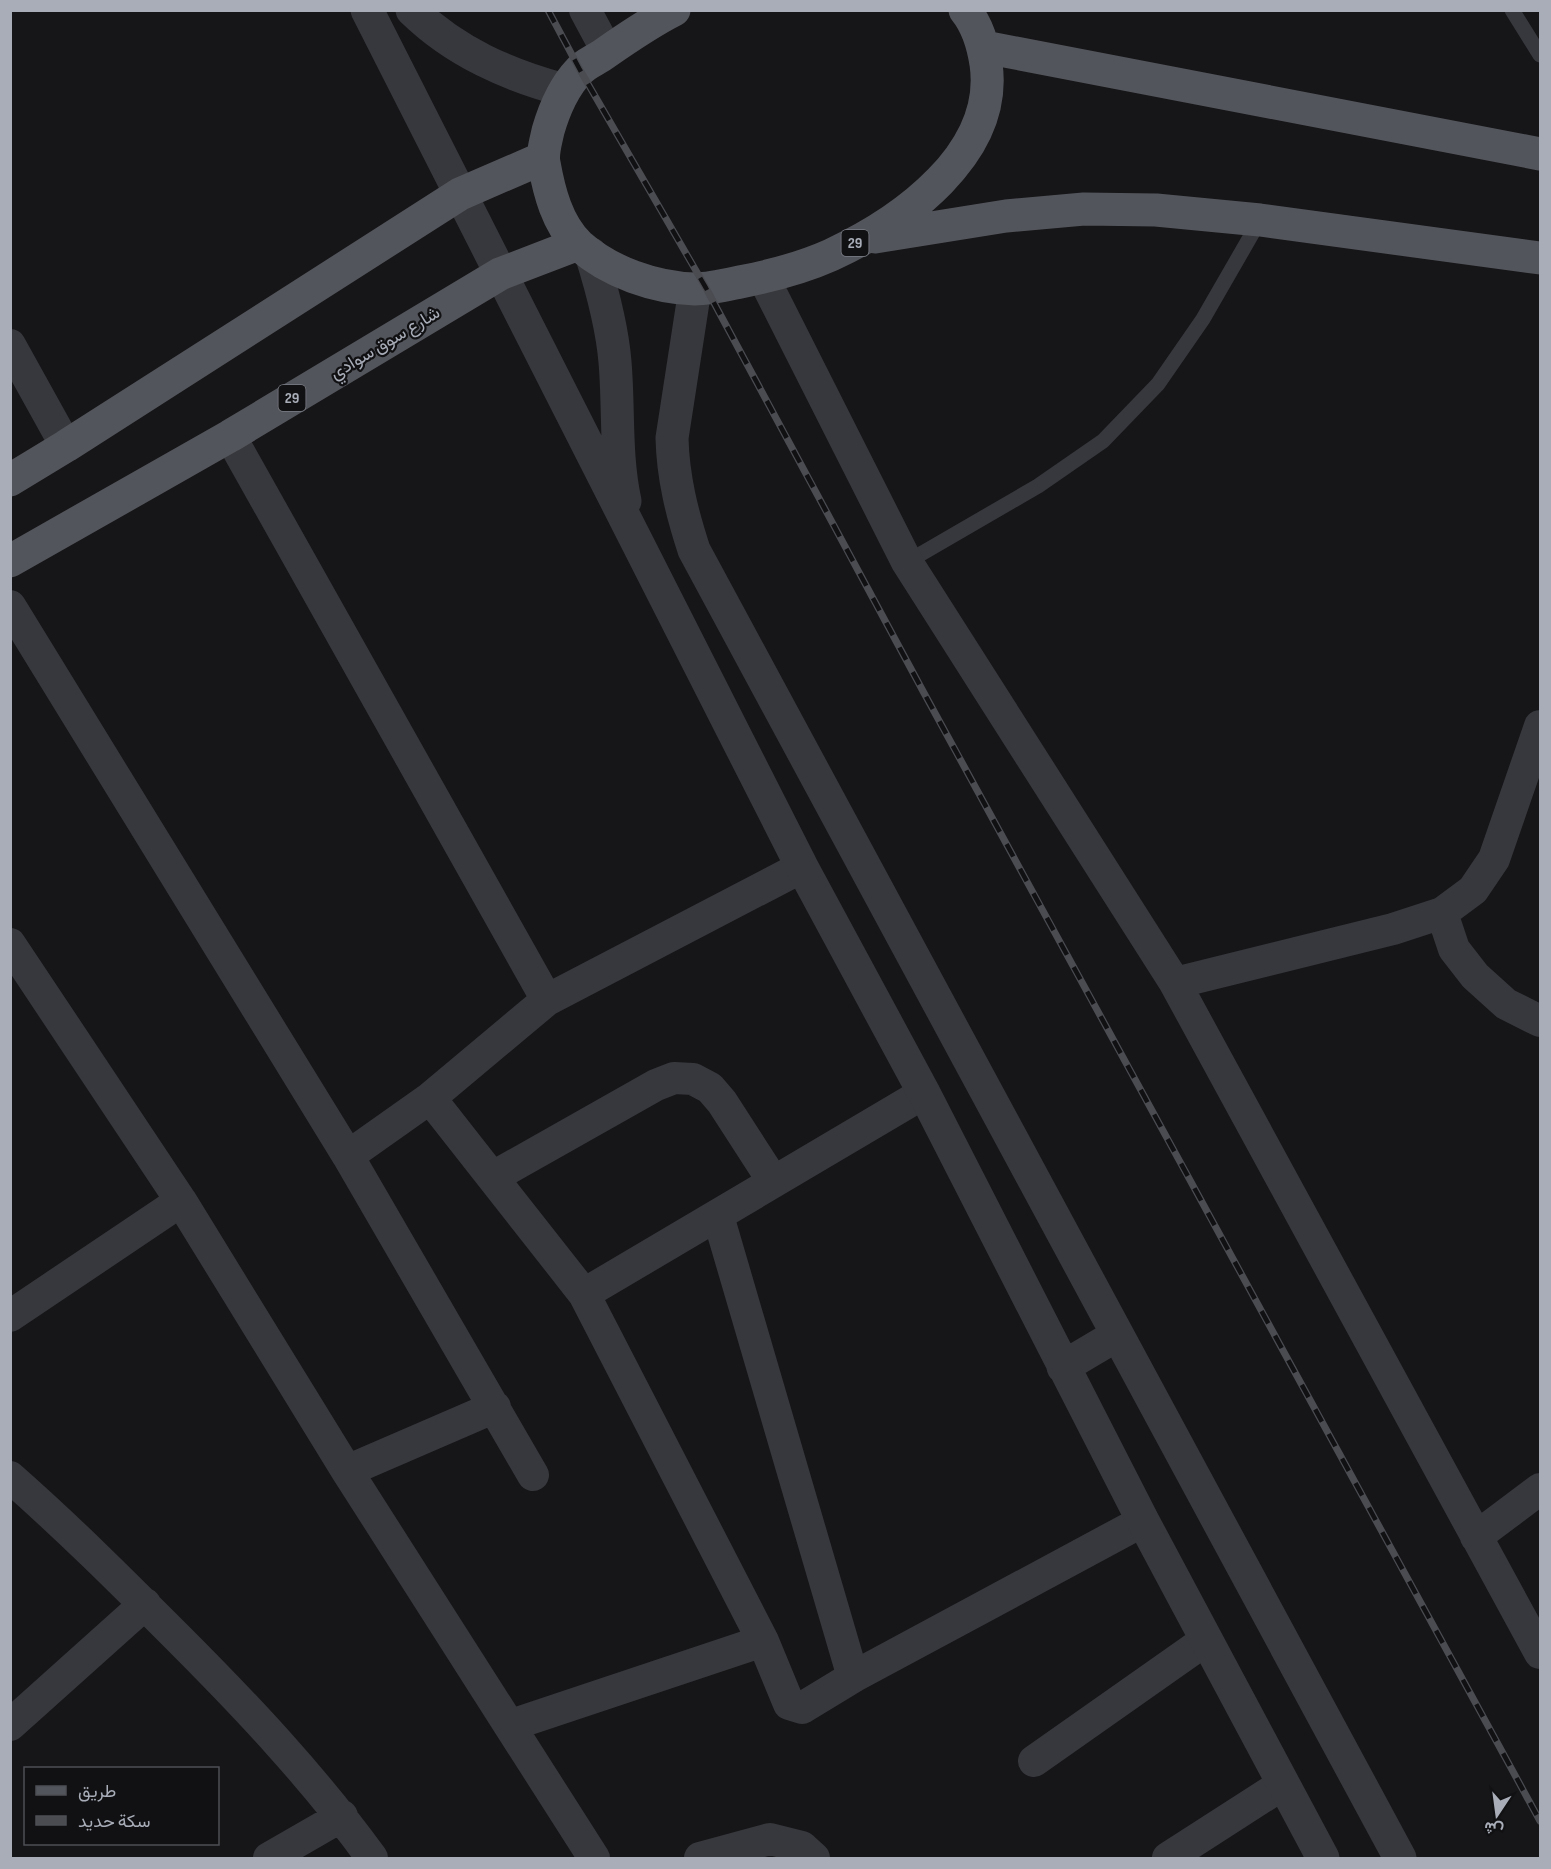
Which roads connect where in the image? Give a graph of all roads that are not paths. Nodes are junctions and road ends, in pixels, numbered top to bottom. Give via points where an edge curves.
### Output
1 (367, 10) edge
2 (412, 10) edge
3 (585, 10) edge
4 (674, 10) edge
5 (1512, 10) edge
6 (979, 22) edge
7 (607, 51) junction
8 (1540, 55) edge
9 (564, 90) junction
10 (1540, 154) edge
11 (543, 158) junction
12 (460, 194) junction
13 (1260, 220) junction
14 (865, 238) junction
15 (585, 249) junction
16 (1540, 258) edge
17 (500, 274) junction
18 (763, 278) junction
19 (695, 289) junction
20 (10, 345) edge
21 (230, 436) junction
22 (66, 446) junction
23 (10, 480) edge
24 (633, 534) junction
25 (10, 561) edge
26 (907, 562) junction
27 (10, 606) edge
28 (1540, 726) edge
29 (802, 867) junction
30 (1442, 913) junction
31 (10, 944) edge
32 (1175, 983) junction
33 (547, 1000) junction
34 (1540, 1021) edge
35 (924, 1093) junction
36 (430, 1098) junction
37 (348, 1156) junction
38 (493, 1178) junction
39 (773, 1181) junction
40 (181, 1201) junction
41 (718, 1216) junction
42 (584, 1294) junction
43 (10, 1316) edge
44 (1117, 1335) junction
45 (1063, 1366) junction
46 (495, 1407) junction
47 (347, 1471) junction
48 (533, 1475) dead end
49 (10, 1478) edge
50 (1540, 1490) edge
51 (1143, 1521) junction
52 (1476, 1537) junction
53 (145, 1604) junction
54 (1529, 1605) edge
55 (1206, 1640) junction
56 (763, 1641) junction
57 (1540, 1653) edge
58 (853, 1677) junction
59 (10, 1725) edge
60 (511, 1725) junction
61 (1034, 1761) dead end
62 (1283, 1784) junction
63 (342, 1816) junction
64 (304, 1849) edge
65 (269, 1858) edge
66 (372, 1858) edge
67 (594, 1858) edge
68 (700, 1858) edge
69 (814, 1858) edge
70 (1168, 1858) edge
71 (1323, 1858) edge
72 (1400, 1858) edge

1 - 12 street
2 - 9 street via 454,44 489,64
3 - 7 street
4 - 7 main road, 29
5 - 8 lane
6 - 10 main road
6 - 14 main road, 29 via 987,94 975,134 964,152 927,192
7 - 9 main road, 29 via 579,70
9 - 11 main road, 29 via 553,112
11 - 12 main road
11 - 15 main road, 29 via 556,208 567,230
12 - 17 street
12 - 22 main road
13 - 14 main road via 1156,210 1084,209 1006,216
13 - 16 main road
13 - 26 lane via 1203,319 1158,384 1103,441 1038,486
14 - 18 main road, 29 via 829,256
15 - 17 main road, شارع سوق سوادي / 29
15 - 19 main road, 29 via 627,274
15 - 24 street via 604,297 615,360 620,476
17 - 21 main road, شارع سوق سوادي / 29
17 - 24 street
18 - 19 main road, 29
18 - 26 street
19 - 44 street via 672,438 680,508 694,550
20 - 22 street
21 - 25 main road, شارع سوق سوادي / 29
21 - 33 street
22 - 23 main road
24 - 29 street
26 - 32 street
27 - 37 street
28 - 30 street via 1494,859 1473,890
29 - 33 street
29 - 35 street
30 - 32 street via 1393,929
30 - 34 street via 1454,949 1474,976 1506,1004
31 - 40 street
32 - 52 street
33 - 36 street
35 - 39 street
35 - 45 street
36 - 37 street
36 - 38 street
37 - 46 street
38 - 39 street via 674,1078 693,1079 710,1088
38 - 42 street
39 - 41 street
40 - 43 street
40 - 47 street
41 - 42 street
41 - 58 street
42 - 56 street
44 - 45 street
44 - 72 street
45 - 51 street
46 - 47 street
46 - 48 street
47 - 60 street
49 - 53 street
50 - 52 street
51 - 55 street
51 - 58 street
52 - 54 street
53 - 59 street
53 - 63 street via 249,1709
54 - 57 street
55 - 61 street
55 - 62 street
56 - 58 street via 789,1704 802,1708
56 - 60 street
60 - 67 street
62 - 70 street
62 - 71 street
63 - 64 street
63 - 66 street
64 - 65 street
68 - 69 street via 770,1839 802,1847

